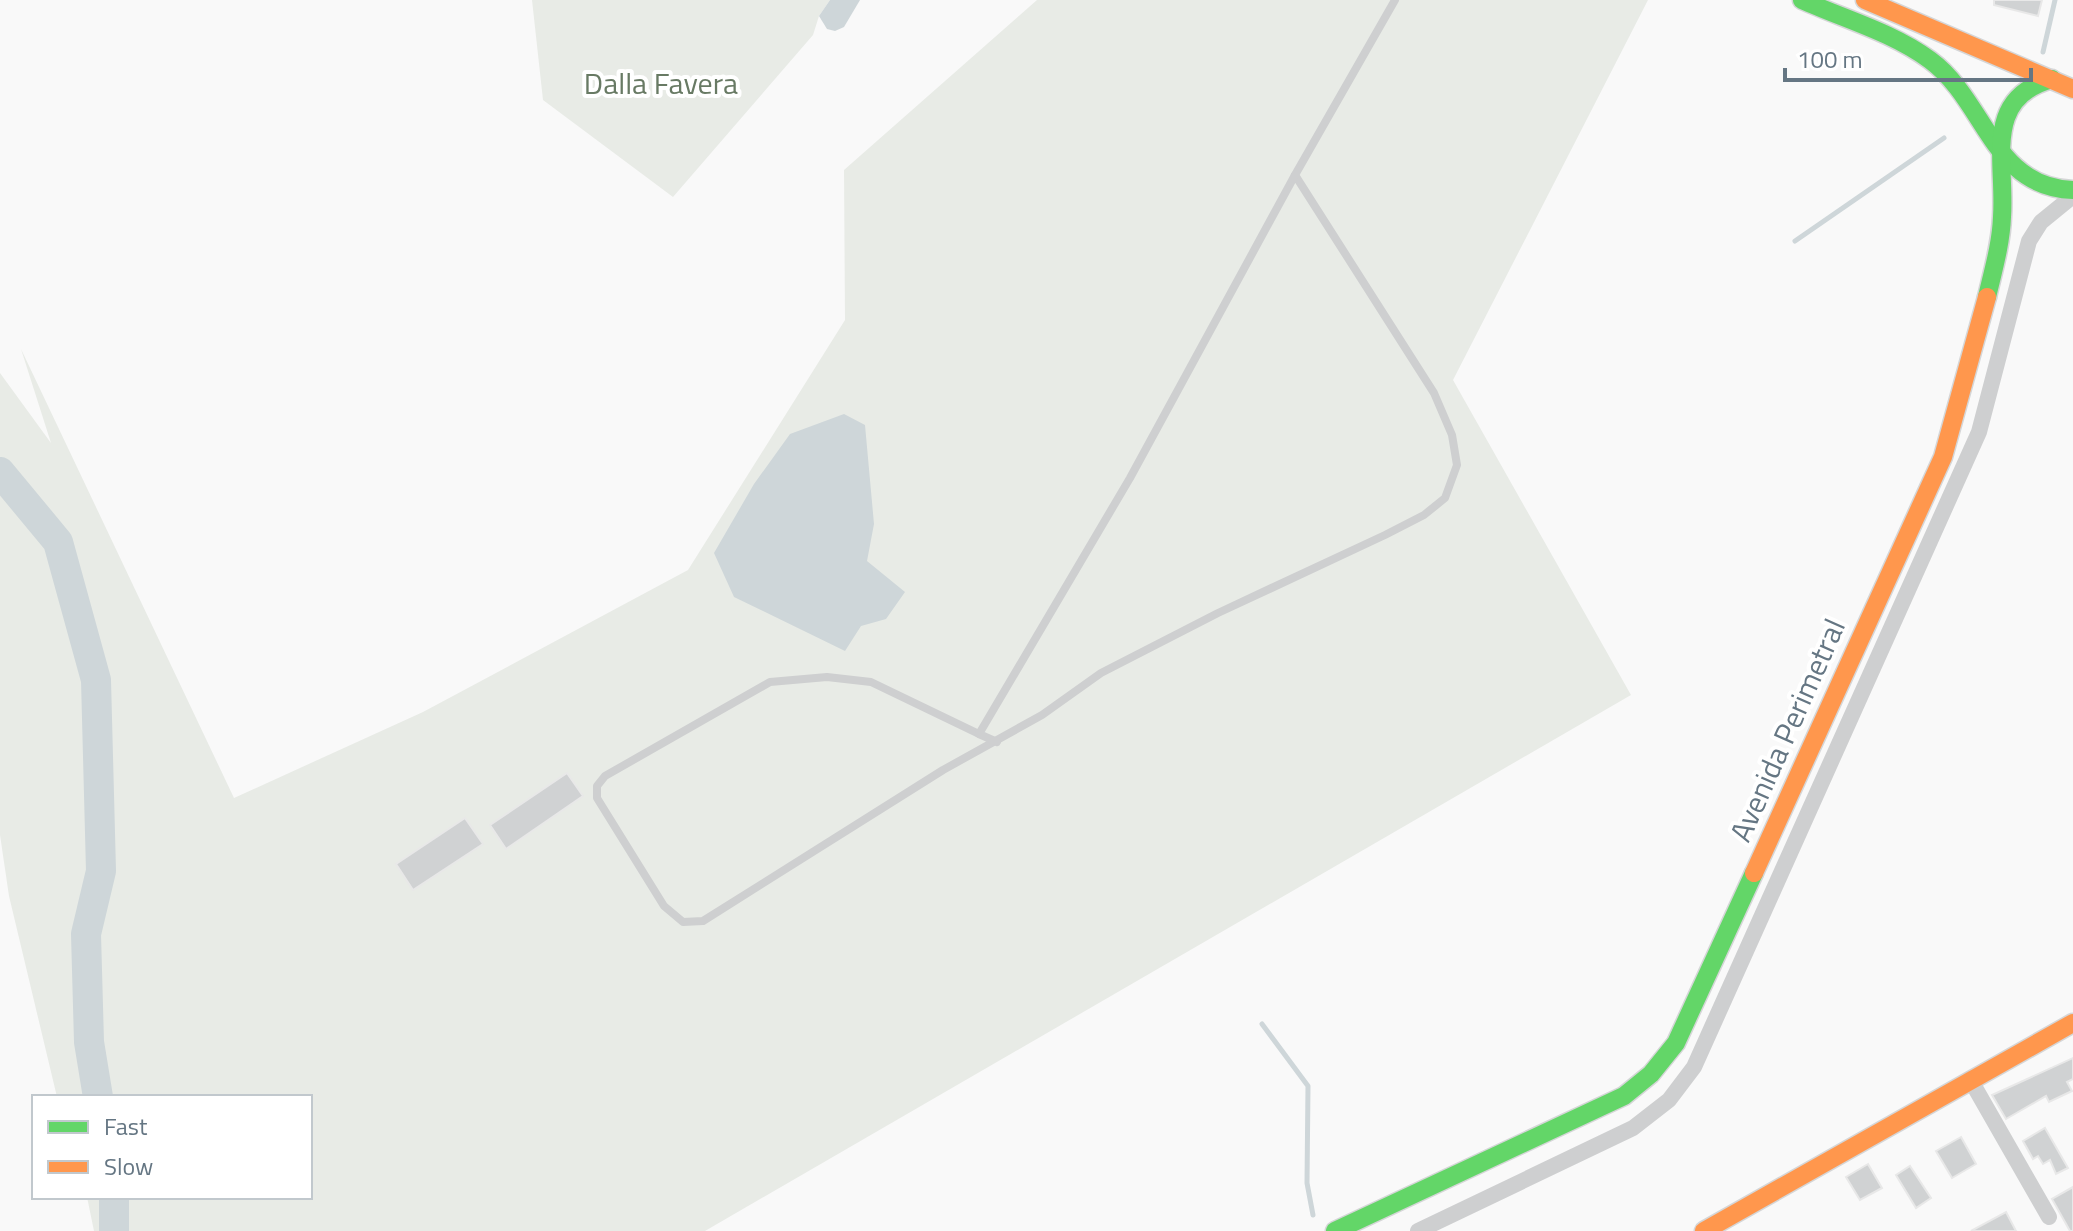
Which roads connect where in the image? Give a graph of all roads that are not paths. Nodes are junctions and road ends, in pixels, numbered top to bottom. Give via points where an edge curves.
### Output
1 (1395, 0) edge
2 (1802, 0) edge
3 (1865, 0) edge
4 (2052, 79) junction
5 (2073, 89) edge
6 (2004, 151) junction
7 (1295, 175) junction
8 (2073, 193) edge
9 (979, 734) junction
10 (997, 742) junction
11 (2073, 1023) edge
12 (1970, 1079) junction
13 (2049, 1217) dead end
14 (1335, 1231) edge
15 (1418, 1231) edge
16 (1704, 1231) edge

1 - 7 lane
2 - 6 street via 1939,66
3 - 4 street
4 - 5 street
4 - 6 street, Avenida Perimetral via 2033,85 2011,104 2003,122
6 - 8 street via 2030,183
6 - 14 street, Avenida Perimetral via 2001,230 1943,457 1676,1043 1624,1096
7 - 9 lane via 1130,478
7 - 10 lane via 1434,393 1452,435 1457,465 1445,498 1385,535 1101,673
8 - 15 street, Avenida Perimetral via 2029,241 1979,432 1694,1067 1669,1100 1633,1128
9 - 10 lane
9 - 10 lane via 871,682 827,677 770,682 605,776 597,786 597,798 664,906 683,922 703,921 943,770
11 - 12 street
12 - 13 street
12 - 16 street

